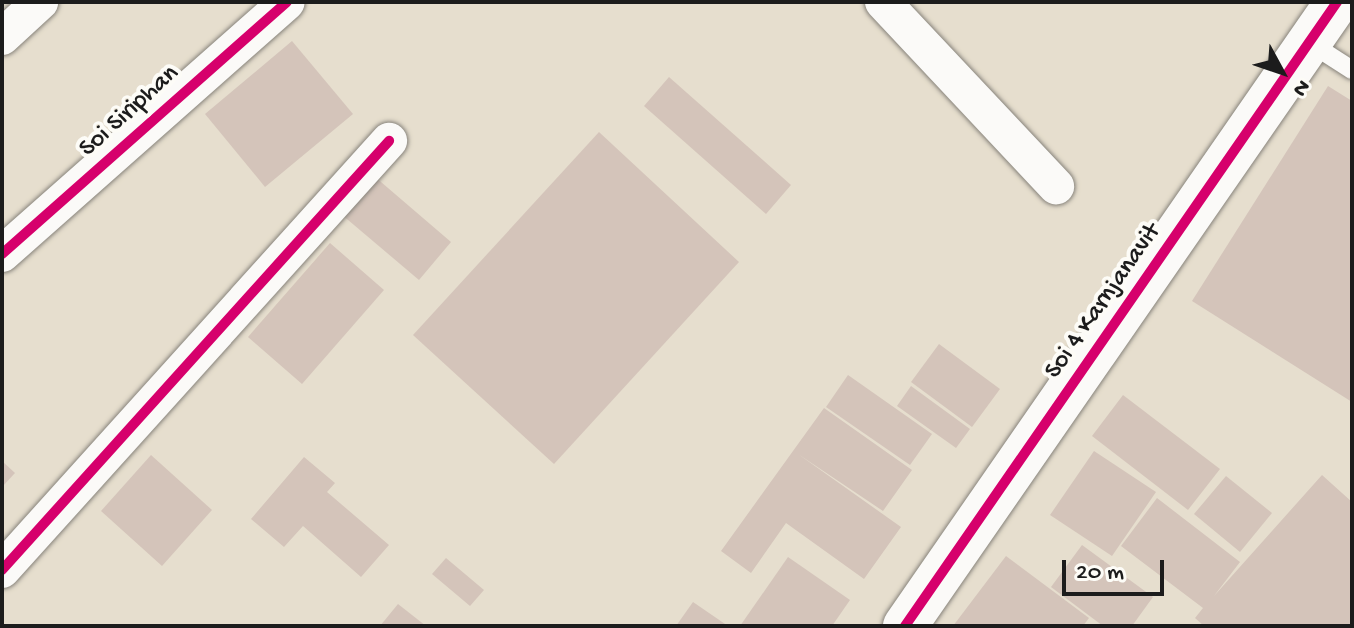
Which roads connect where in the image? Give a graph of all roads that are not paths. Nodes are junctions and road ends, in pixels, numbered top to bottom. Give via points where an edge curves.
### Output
1 (40, 2) edge
2 (287, 2) edge
3 (883, 2) edge
4 (1337, 2) edge
5 (2, 37) edge
6 (1310, 43) junction
7 (1352, 70) edge
8 (389, 141) dead end
9 (1056, 186) dead end
10 (2, 254) edge
11 (2, 570) edge
12 (905, 626) edge

1 - 5 street
2 - 10 street, Soi Siriphan
3 - 9 street
4 - 6 street, Soi 4 Karnjanavit
6 - 7 lane
6 - 12 street, Soi 4 Karnjanavit
8 - 11 street

